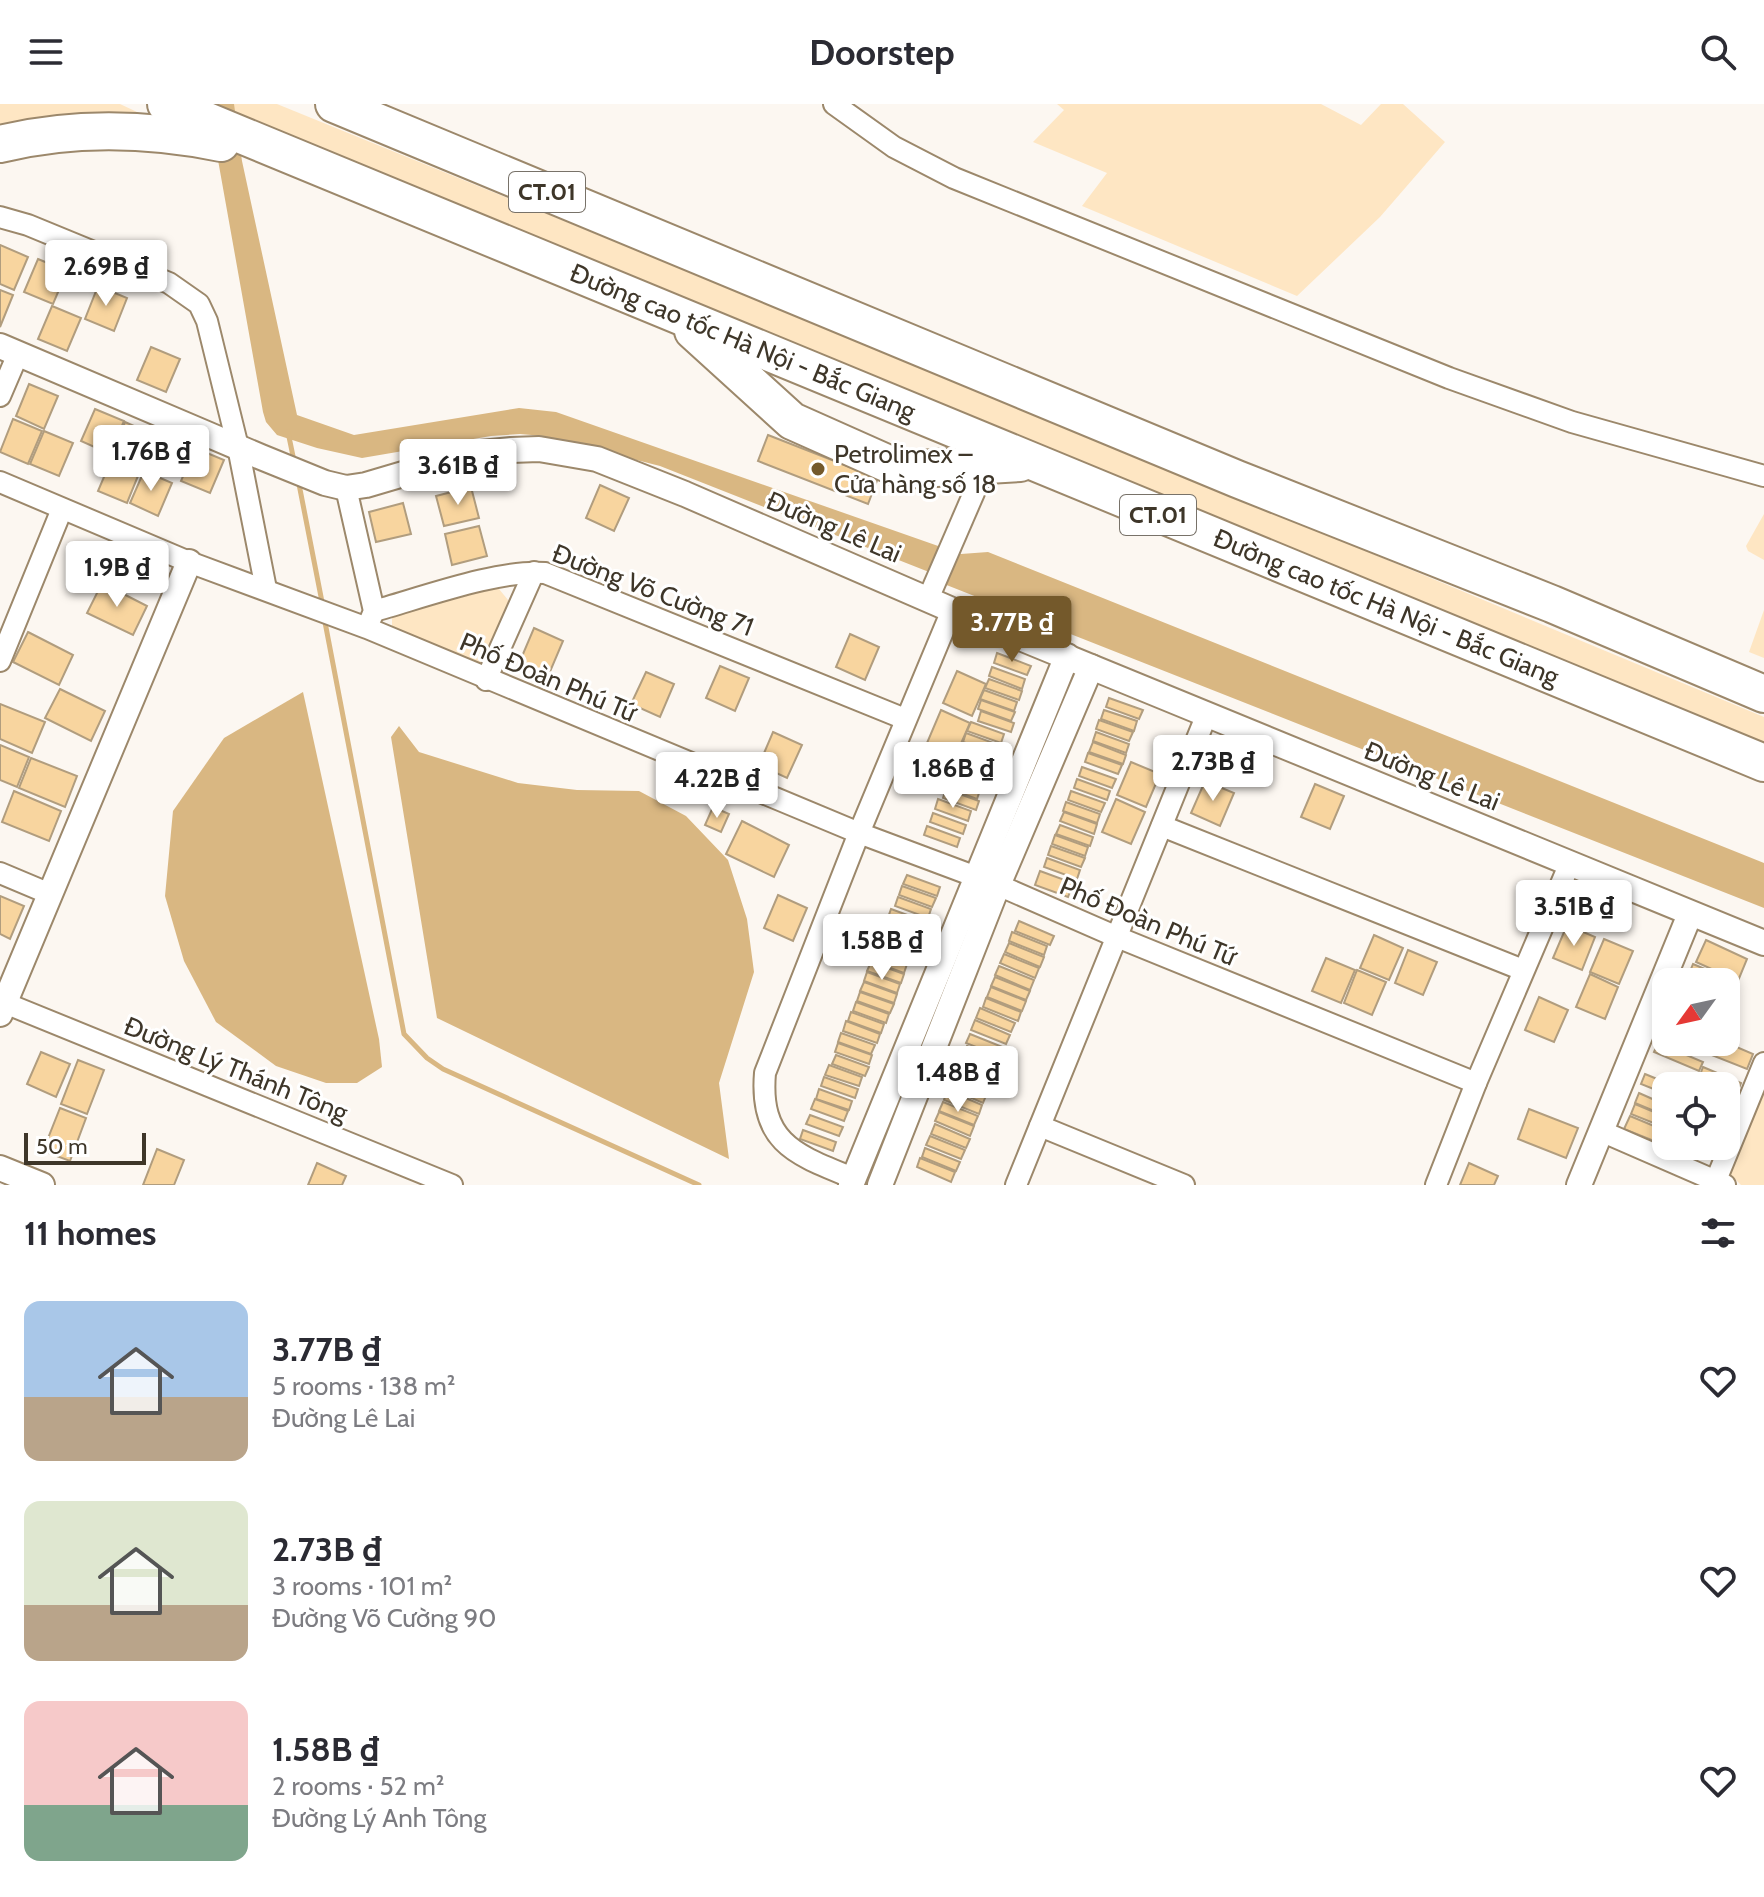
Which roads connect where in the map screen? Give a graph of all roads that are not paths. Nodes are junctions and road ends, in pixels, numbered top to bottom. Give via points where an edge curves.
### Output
1 (166, 104) edge
2 (334, 104) edge
3 (373, 104) edge
4 (834, 104) edge
5 (0, 144) edge
6 (0, 217) edge
7 (552, 265) junction
8 (761, 281) junction
9 (677, 316) junction
10 (9, 350) edge
11 (0, 396) edge
12 (238, 447) junction
13 (1030, 462) junction
14 (986, 465) junction
15 (1764, 476) edge
16 (0, 482) edge
17 (336, 485) junction
18 (62, 509) junction
19 (189, 562) junction
20 (534, 572) junction
21 (266, 589) junction
22 (928, 599) junction
23 (1552, 604) junction
24 (952, 610) junction
25 (364, 621) junction
26 (1067, 656) junction
27 (0, 661) edge
28 (1091, 667) junction
29 (486, 680) junction
30 (1764, 680) edge
31 (1764, 694) edge
32 (1207, 714) junction
33 (905, 719) junction
34 (1764, 763) edge
35 (1162, 826) junction
36 (859, 833) junction
37 (1570, 863) junction
38 (0, 873) edge
39 (987, 881) junction
40 (50, 894) junction
41 (1690, 914) junction
42 (1117, 937) junction
43 (1764, 943) edge
44 (1523, 970) junction
45 (2, 1006) edge
46 (921, 1045) junction
47 (1764, 1063) edge
48 (1476, 1083) junction
49 (1040, 1126) junction
50 (1601, 1131) junction
51 (0, 1168) edge
52 (404, 1176) edge
53 (852, 1182) edge
54 (1718, 1184) edge
55 (42, 1185) edge
56 (452, 1185) edge
57 (880, 1185) edge
58 (1016, 1185) edge
59 (1184, 1185) edge
60 (1436, 1185) edge
61 (1579, 1185) edge

1 - 7 highway, Đường cao tốc Hà Nội - Bắc Giang / CT.01
2 - 8 highway, CT.01
3 - 8 highway via 696,238
4 - 15 street via 894,147 954,178 1380,352 1572,422
5 - 7 highway via 94,129 221,143 469,245
6 - 12 street via 169,283 199,304
7 - 9 highway, Đường cao tốc Hà Nội - Bắc Giang / CT.01
8 - 23 highway, CT.01
9 - 13 highway, Đường cao tốc Hà Nội - Bắc Giang / CT.01
9 - 14 highway via 792,421 902,470
10 - 11 street
10 - 12 street
12 - 17 street
12 - 21 street
13 - 14 highway
13 - 34 highway, Đường cao tốc Hà Nội - Bắc Giang / CT.01
14 - 22 street
16 - 18 street, Phố Đoàn Phú Tứ
17 - 22 street, Đường Lê Lai via 366,485 471,454 539,449 575,454 685,494
17 - 25 street
18 - 19 street, Phố Đoàn Phú Tứ
18 - 27 street
19 - 21 street, Phố Đoàn Phú Tứ
19 - 40 street
20 - 25 street, Đường Võ Cường 71 via 497,577
20 - 29 street
20 - 33 street, Đường Võ Cường 71
21 - 25 street, Phố Đoàn Phú Tứ
22 - 24 street, Đường Lê Lai
23 - 30 highway
23 - 31 highway, CT.01
24 - 26 street, Đường Lê Lai
24 - 33 street
25 - 29 street, Phố Đoàn Phú Tứ
26 - 28 street, Đường Lê Lai
26 - 39 street
28 - 32 street, Đường Lê Lai
28 - 39 street
29 - 36 street, Phố Đoàn Phú Tứ
32 - 35 street
32 - 37 street, Đường Lê Lai
33 - 36 street
35 - 42 street
35 - 44 street
36 - 39 street, Phố Đoàn Phú Tứ
36 - 53 street via 764,1079 769,1123 779,1139 798,1155
37 - 41 street, Đường Lê Lai
37 - 44 street
38 - 40 street
39 - 42 street, Phố Đoàn Phú Tứ
39 - 46 street
40 - 45 street
41 - 43 street, Đường Lê Lai
41 - 50 street
42 - 48 street, Phố Đoàn Phú Tứ
42 - 49 street
44 - 48 street
45 - 52 street, Đường Lý Thánh Tông
46 - 53 street
46 - 57 street
47 - 54 street
48 - 60 street
49 - 58 street
49 - 59 street
50 - 54 street
50 - 61 street
51 - 55 street
52 - 56 street, Đường Lý Thánh Tông

